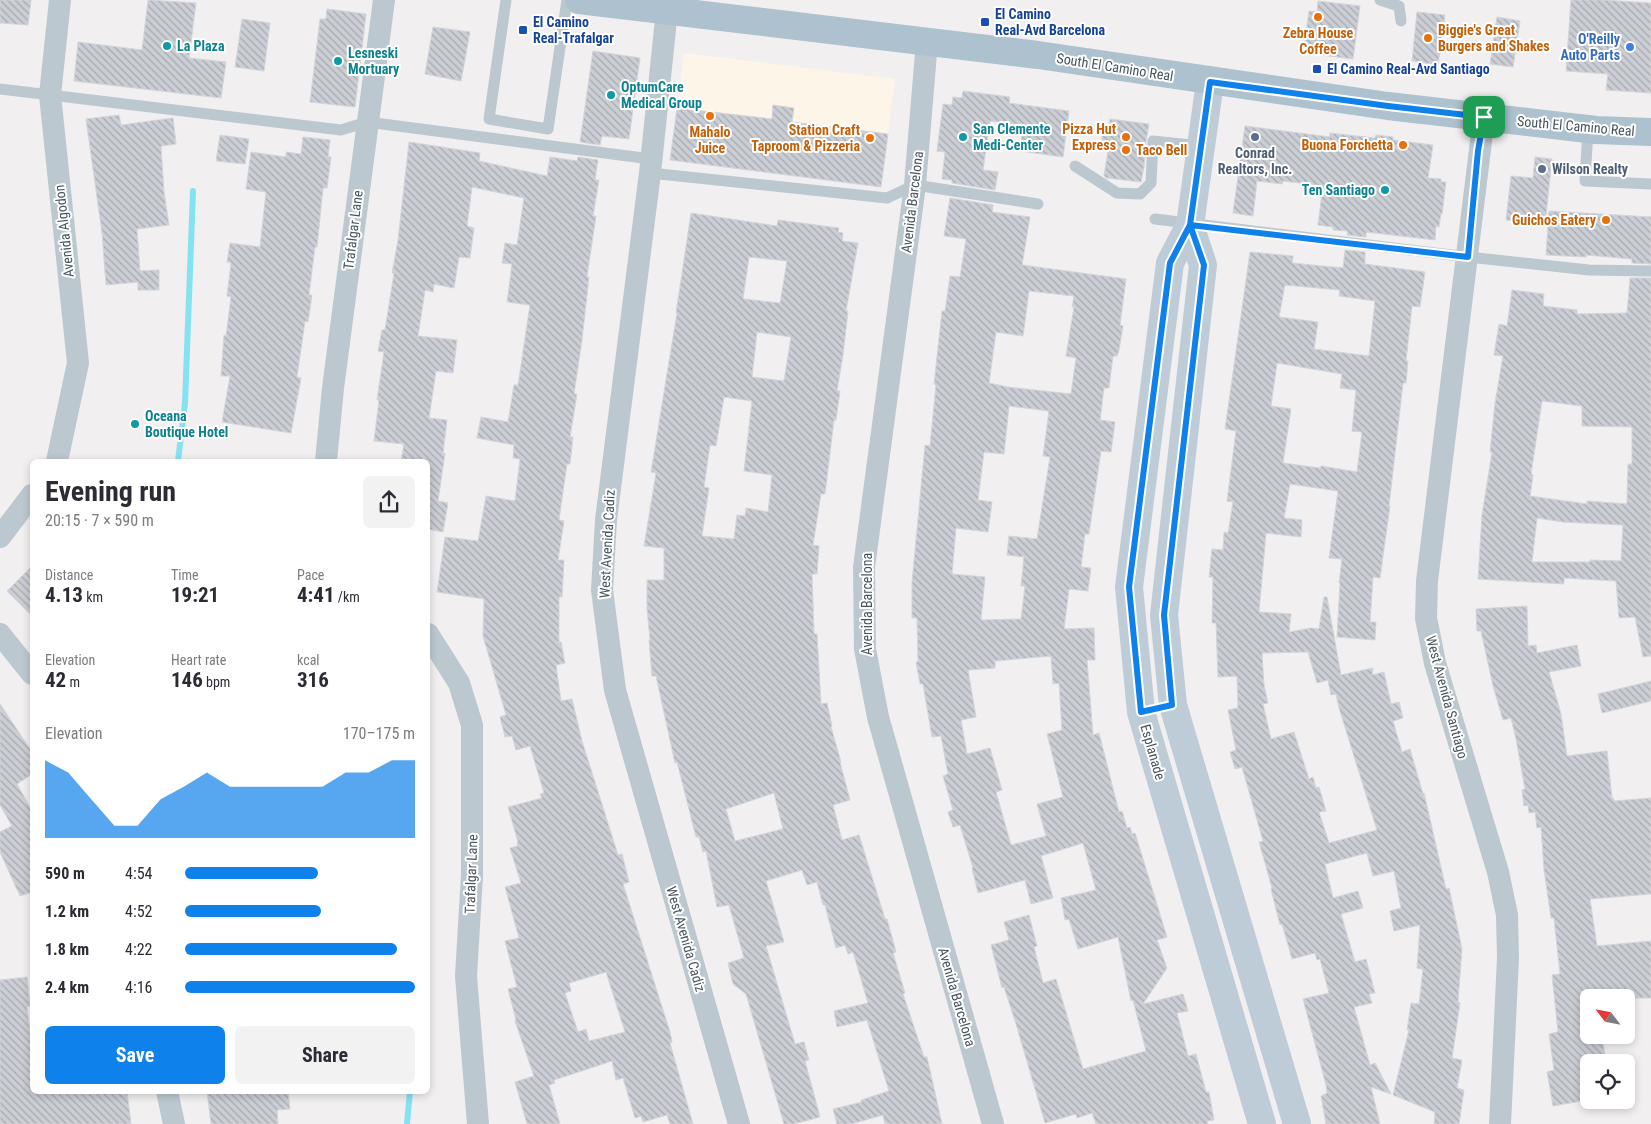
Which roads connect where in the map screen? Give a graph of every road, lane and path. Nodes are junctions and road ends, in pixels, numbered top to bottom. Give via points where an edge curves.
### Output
1 (60, 0) edge
2 (384, 0) edge
3 (506, 0) edge
4 (567, 0) edge
5 (579, 0) edge
6 (1380, 0) edge
7 (622, 3) edge
8 (679, 8) edge
9 (1401, 21) dead end
10 (927, 41) junction
11 (1210, 82) junction
12 (0, 89) edge
13 (50, 95) junction
14 (1484, 117) junction
15 (367, 122) junction
16 (1588, 129) junction
17 (1651, 132) edge
18 (1201, 146) junction
19 (650, 166) junction
20 (1075, 166) dead end
21 (1651, 184) edge
22 (915, 186) junction
23 (1038, 204) dead end
24 (1155, 219) dead end
25 (1190, 225) junction
26 (1468, 257) junction
27 (1651, 271) edge
28 (57, 459) edge
29 (326, 459) edge
30 (30, 497) edge
31 (0, 537) edge
32 (0, 634) edge
33 (430, 637) edge
34 (30, 672) edge
35 (1172, 705) junction
36 (1141, 712) junction
37 (1287, 1090) junction
38 (168, 1094) edge
39 (1258, 1112) edge
40 (174, 1124) edge
41 (478, 1124) edge
42 (739, 1124) edge
43 (992, 1124) edge
44 (1297, 1124) edge
45 (1500, 1124) edge

1 - 13 street, Avenida Algodon
2 - 15 street, Trafalgar Lane
3 - 4 lane via 489,119 548,129
5 - 7 main road, South El Camino Real
6 - 9 lane via 1399,6
7 - 8 main road, South El Camino Real
8 - 10 main road, South El Camino Real
8 - 19 street, West Avenida Cadiz
10 - 11 main road, South El Camino Real
10 - 22 street, Avenida Barcelona
11 - 14 main road, South El Camino Real
11 - 18 street, Esplanade
12 - 13 lane
13 - 15 lane via 341,130
13 - 28 street, Avenida Algodon via 78,363
14 - 16 main road, South El Camino Real
14 - 26 street, West Avenida Santiago
15 - 19 lane
15 - 29 street, Trafalgar Lane
16 - 17 main road, South El Camino Real
16 - 21 lane via 1585,181
18 - 20 lane via 1154,141 1151,183 1140,194 1117,193
18 - 25 street, Esplanade
19 - 22 lane via 887,198
19 - 42 street, West Avenida Cadiz via 606,520 602,590 615,690
22 - 23 lane
22 - 43 street, Avenida Barcelona via 864,567 865,649 878,717
24 - 25 lane
25 - 26 lane
25 - 35 street, Esplanade via 1204,265 1164,615
25 - 36 street, Esplanade via 1170,263 1129,587
26 - 27 lane via 1589,270
26 - 45 street, West Avenida Santiago via 1427,581 1426,618 1435,663 1498,872 1507,915
30 - 31 street
32 - 34 street
33 - 41 street, Trafalgar Lane via 459,683 472,726 472,875 466,976
35 - 36 street
35 - 37 street, Esplanade
36 - 39 street, Esplanade
37 - 39 street
37 - 44 street, Esplanade
38 - 40 street

